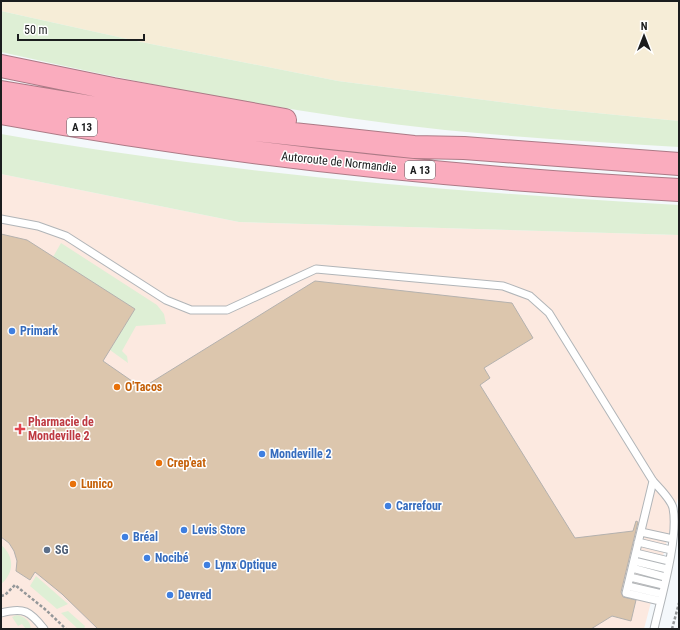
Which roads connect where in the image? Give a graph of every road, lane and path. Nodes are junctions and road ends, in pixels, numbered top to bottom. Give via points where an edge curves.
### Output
1 (1, 66) edge
2 (1, 92) edge
3 (1, 113) edge
4 (464, 148) junction
5 (679, 164) edge
6 (679, 190) edge
7 (1, 219) edge
8 (653, 481) junction
9 (641, 532) junction
10 (672, 539) junction
11 (638, 542) junction
12 (671, 550) junction
13 (636, 553) junction
14 (669, 561) junction
15 (633, 565) junction
16 (666, 573) junction
17 (630, 577) junction
18 (663, 585) junction
19 (661, 598) junction
20 (679, 603) edge
21 (1, 613) edge
22 (44, 629) edge
23 (654, 629) edge
24 (672, 629) edge

1 - 4 highway via 224,109
2 - 4 highway, A 13 via 188,123 414,147
3 - 6 highway, Autoroute de Normandie / A 13 via 163,140 301,158 477,176
4 - 5 highway, A 13
7 - 8 lane via 38,226 66,236 166,300 191,310 227,310 316,269 503,286 530,296 549,313
8 - 9 lane
8 - 10 lane via 673,506
9 - 10 lane
9 - 11 lane
10 - 12 lane
11 - 12 lane
11 - 13 lane
12 - 14 lane
13 - 14 lane
13 - 15 lane
14 - 16 lane
15 - 16 lane
15 - 17 lane
16 - 18 lane
17 - 18 lane
17 - 19 lane via 626,593
18 - 19 lane
19 - 23 lane
20 - 24 path
21 - 22 lane via 25,610 34,616

